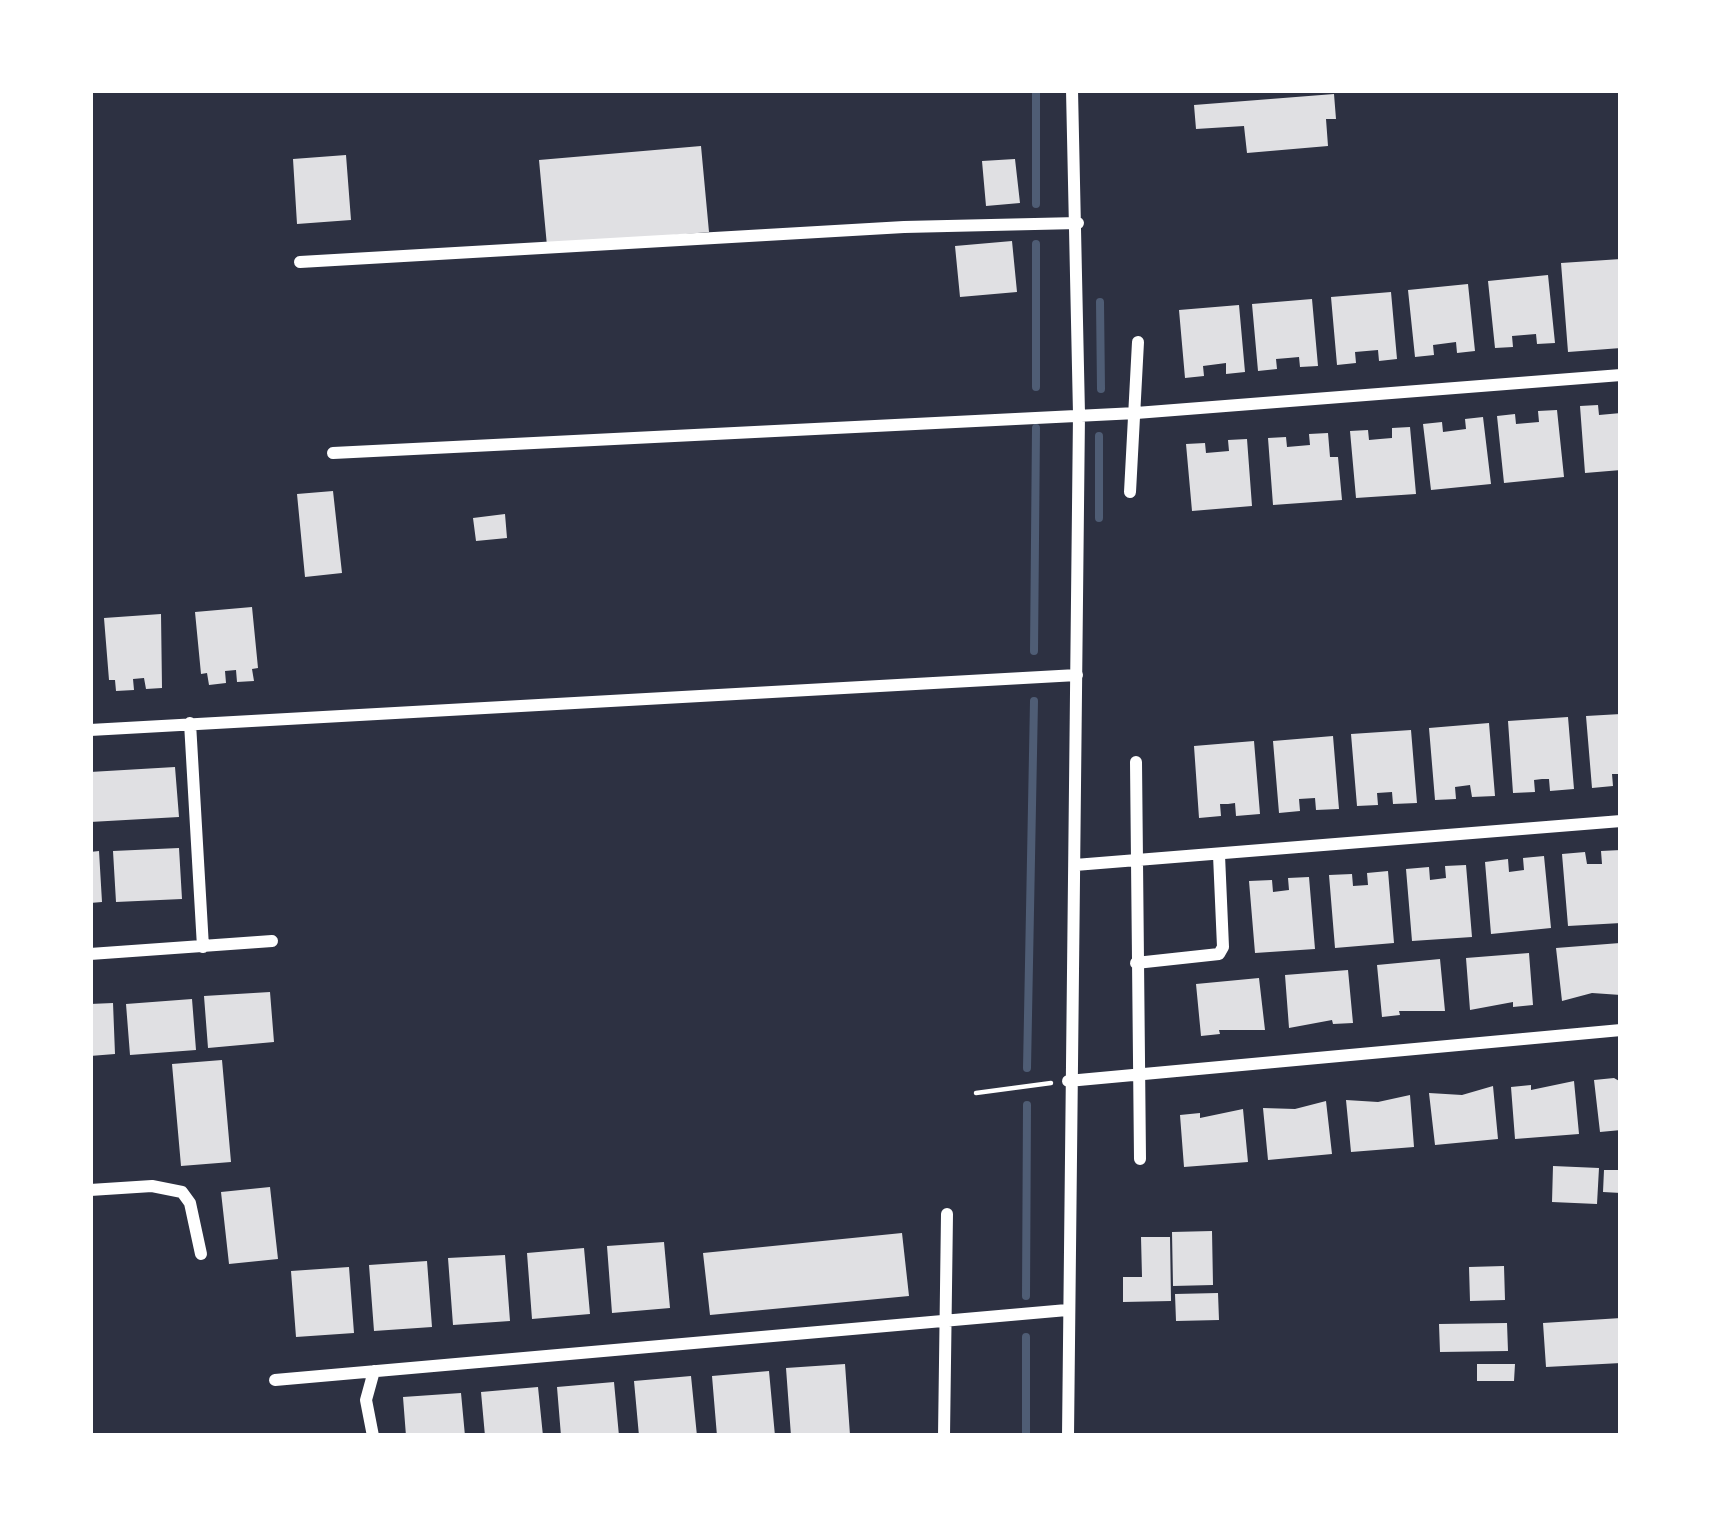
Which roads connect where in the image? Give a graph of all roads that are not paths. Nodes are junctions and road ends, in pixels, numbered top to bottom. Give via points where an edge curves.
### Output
1 (1072, 90) edge
2 (1078, 223) junction
3 (300, 262) dead end
4 (1138, 342) dead end
5 (1621, 375) edge
6 (1136, 413) junction
7 (1079, 414) junction
8 (333, 453) dead end
9 (1130, 492) dead end
10 (1077, 675) junction
11 (190, 723) junction
12 (90, 730) edge
13 (1136, 761) dead end
14 (1621, 821) edge
15 (1219, 855) junction
16 (1136, 862) junction
17 (1075, 865) junction
18 (272, 941) dead end
19 (203, 947) junction
20 (90, 954) edge
21 (1136, 964) junction
22 (1621, 1030) edge
23 (1138, 1074) junction
24 (1068, 1081) junction
25 (1140, 1159) dead end
26 (90, 1190) edge
27 (947, 1214) dead end
28 (201, 1254) dead end
29 (1067, 1310) junction
30 (946, 1321) junction
31 (374, 1371) junction
32 (274, 1380) dead end
33 (373, 1436) edge
34 (944, 1436) edge
35 (1068, 1436) edge

1 - 2 street
2 - 3 street
2 - 7 street
4 - 6 street
5 - 6 street
6 - 7 street
6 - 9 street
7 - 8 street
7 - 10 street
10 - 11 street
10 - 17 street
11 - 12 street
11 - 19 street
13 - 16 street
14 - 15 street
15 - 16 street
15 - 21 street via 1219,955
16 - 17 street
16 - 21 street
17 - 24 street
18 - 19 street
19 - 20 street
21 - 23 street
22 - 23 street
23 - 24 street
23 - 25 street
24 - 29 street
26 - 28 street via 182,1192
27 - 30 street
29 - 30 street
29 - 35 street
30 - 31 street
30 - 34 street
31 - 32 street
31 - 33 street via 366,1400

